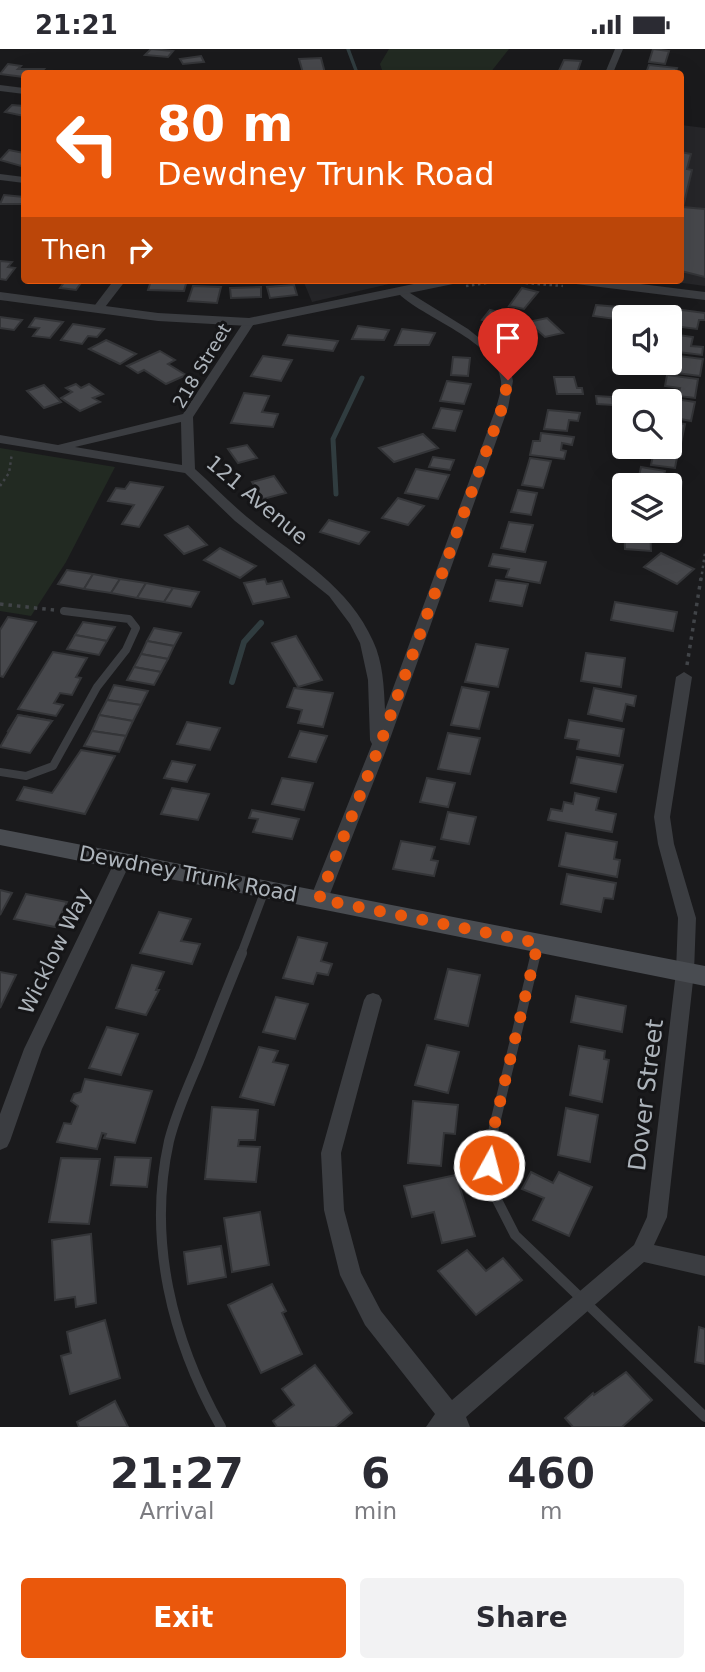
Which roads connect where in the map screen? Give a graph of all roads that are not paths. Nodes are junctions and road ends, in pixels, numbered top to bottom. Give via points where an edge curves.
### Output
1 (618, 49) edge
2 (610, 70) edge
3 (0, 88) edge
4 (21, 91) edge
5 (0, 177) edge
6 (21, 180) edge
7 (117, 284) edge
8 (434, 284) edge
9 (608, 284) edge
10 (402, 291) junction
11 (0, 296) edge
12 (705, 296) edge
13 (98, 309) junction
14 (249, 322) junction
15 (187, 417) junction
16 (0, 439) edge
17 (58, 447) junction
18 (190, 470) junction
19 (64, 611) road end
20 (684, 677) road end
21 (378, 750) junction
22 (0, 772) edge
23 (0, 837) edge
24 (123, 861) junction
25 (265, 889) junction
26 (319, 899) junction
27 (538, 943) junction
28 (695, 974) edge
29 (373, 1000) dead end
30 (0, 1141) edge
31 (641, 1252) junction
32 (705, 1266) edge
33 (585, 1299) junction
34 (705, 1417) edge
35 (449, 1423) edge
36 (221, 1427) edge

1 - 2 street
3 - 4 street
5 - 6 street
7 - 13 street
8 - 10 street
9 - 12 street
10 - 14 street
10 - 21 street via 423,310 484,344 508,380 502,408
11 - 13 street
13 - 14 street
14 - 15 street, 218 Street
15 - 17 street, 121 Avenue
15 - 18 street, 218 Street
16 - 17 street, 121 Avenue
17 - 18 street, 121 Avenue
18 - 21 street, 121 Avenue via 240,518 334,593 356,622 367,643 376,680
19 - 22 lane via 129,619 136,628 53,766 26,776
20 - 28 street, Dover Street via 662,817 687,918
21 - 26 street
23 - 24 main road, Dewdney Trunk Road
24 - 25 main road, Dewdney Trunk Road
24 - 30 street, Wicklow Way via 33,1049
25 - 26 main road, Dewdney Trunk Road
25 - 36 lane via 186,1093 167,1150 161,1192 160,1237 168,1295 201,1395
26 - 27 main road, Dewdney Trunk Road
27 - 28 main road, Dewdney Trunk Road
27 - 33 lane via 489,1165 494,1192 515,1235
28 - 31 street, Dover Street via 657,1217
29 - 35 street via 331,1153 334,1210 351,1275 373,1318
31 - 32 street
31 - 33 street, Dover Street
33 - 34 lane
33 - 35 street, Dover Street

